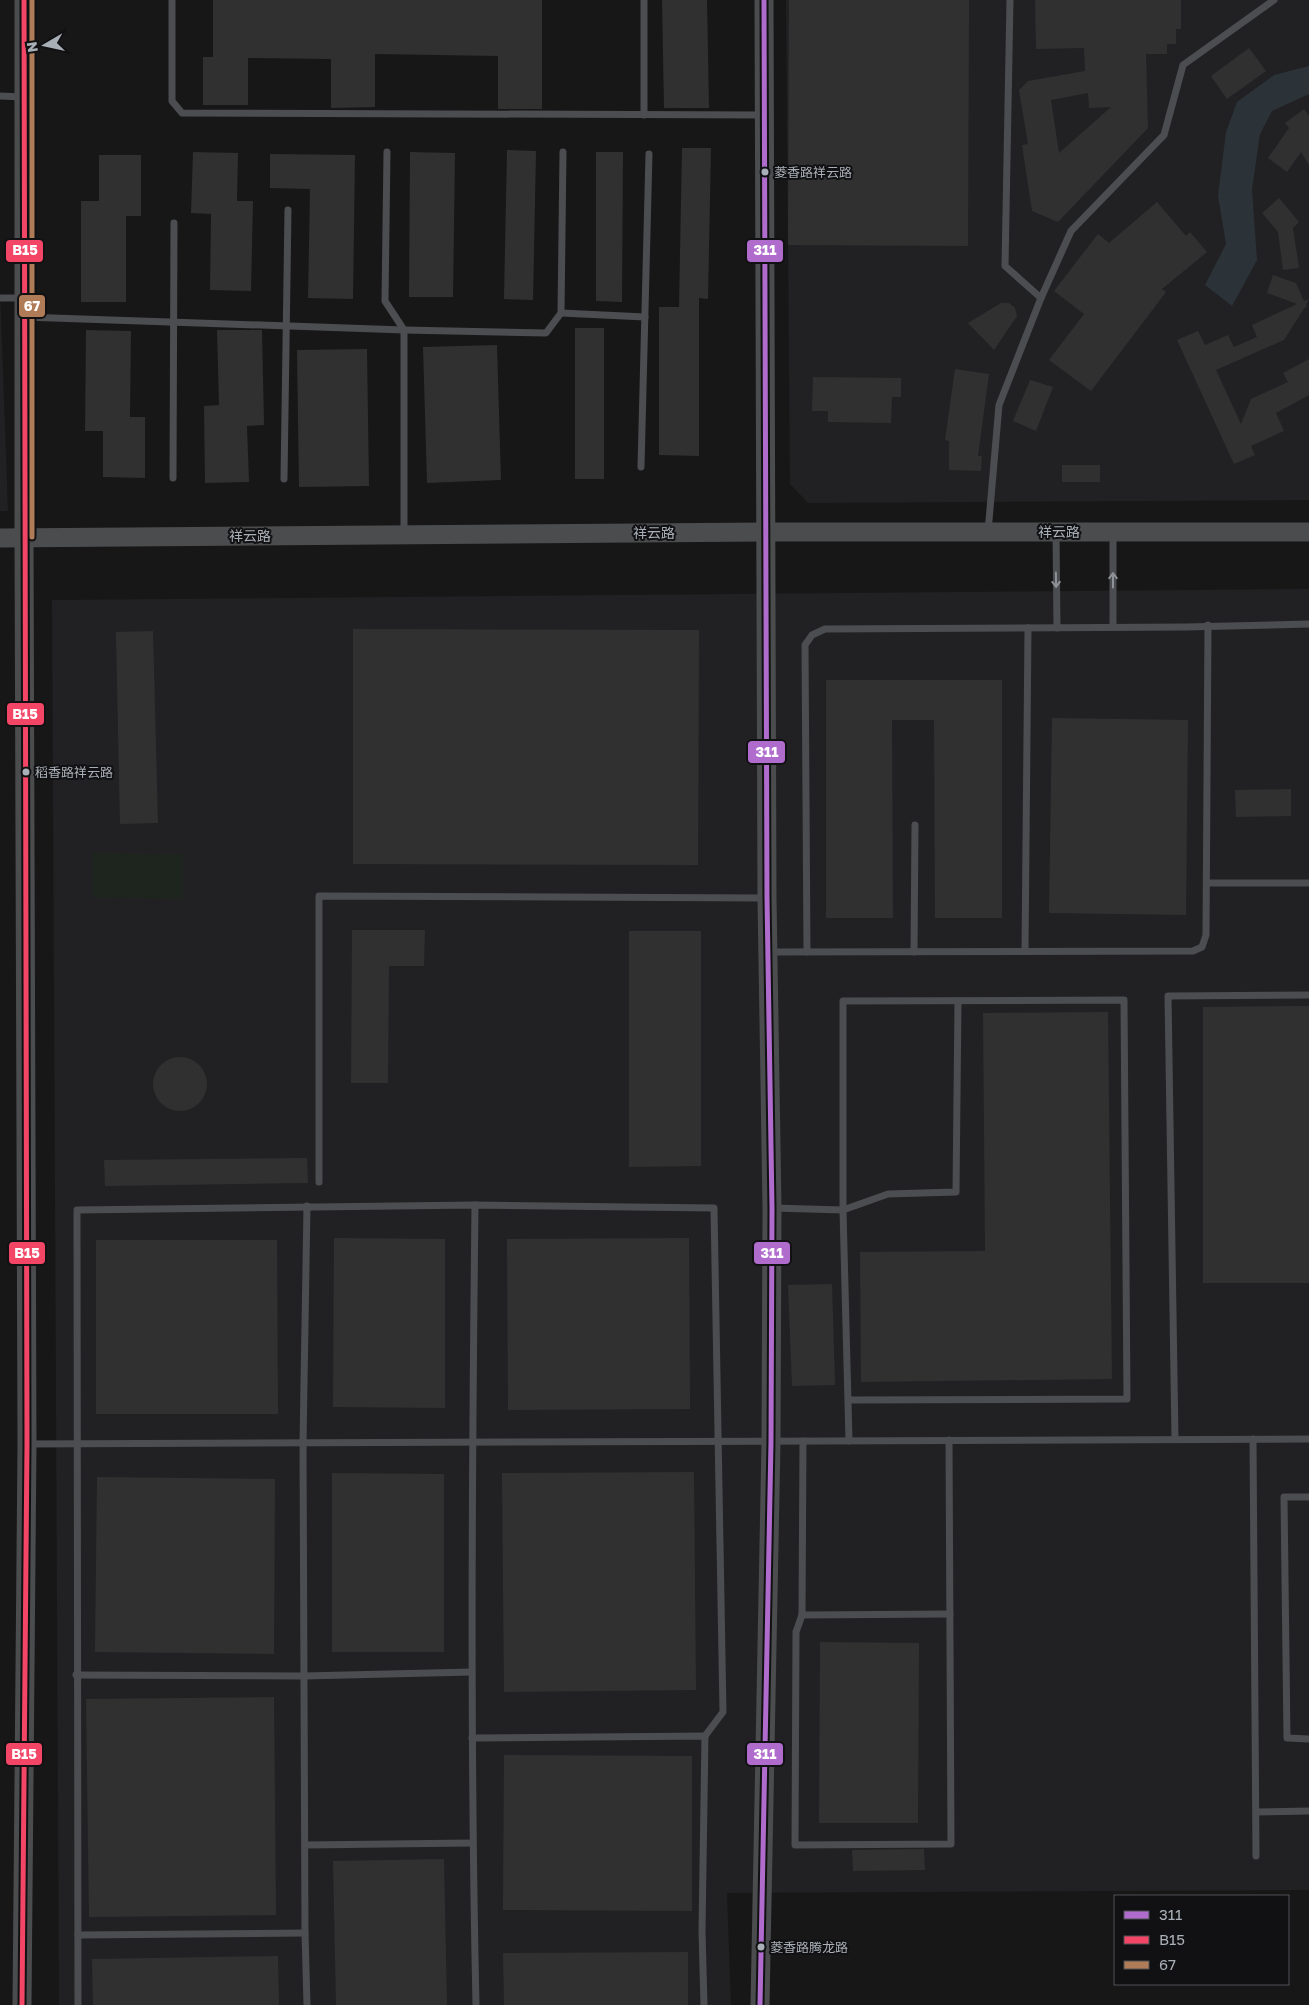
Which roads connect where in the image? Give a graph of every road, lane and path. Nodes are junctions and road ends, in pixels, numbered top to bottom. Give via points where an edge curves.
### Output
1 (24, 0) edge
2 (172, 0) edge
3 (644, 0) edge
4 (764, 0) edge
5 (1010, 0) edge
6 (1274, 0) edge
7 (0, 96) edge
8 (23, 96) junction
9 (644, 115) junction
10 (764, 115) junction
11 (387, 152) dead end
12 (563, 152) dead end
13 (650, 154) dead end
14 (288, 210) dead end
15 (174, 222) dead end
16 (0, 298) edge
17 (1041, 298) junction
18 (23, 307) junction
19 (561, 313) junction
20 (645, 317) junction
21 (173, 322) junction
22 (286, 326) junction
23 (404, 330) junction
24 (641, 467) dead end
25 (173, 478) dead end
26 (284, 479) dead end
27 (765, 532) junction
28 (988, 532) junction
29 (1056, 532) junction
30 (1113, 532) junction
31 (1309, 532) edge
32 (404, 535) junction
33 (0, 538) edge
34 (24, 538) junction
35 (1309, 624) edge
36 (1208, 625) junction
37 (1028, 628) junction
38 (1057, 628) junction
39 (1113, 628) junction
40 (915, 825) dead end
41 (1207, 883) junction
42 (1309, 883) edge
43 (767, 898) junction
44 (1025, 951) junction
45 (768, 952) junction
46 (807, 952) junction
47 (914, 952) junction
48 (1309, 995) edge
49 (958, 1001) junction
50 (319, 1182) dead end
51 (475, 1205) junction
52 (306, 1206) junction
53 (772, 1208) junction
54 (843, 1210) junction
55 (848, 1400) junction
56 (1253, 1439) junction
57 (1309, 1439) edge
58 (949, 1440) junction
59 (1175, 1440) junction
60 (803, 1441) junction
61 (849, 1441) junction
62 (472, 1442) junction
63 (718, 1442) junction
64 (771, 1442) junction
65 (304, 1443) junction
66 (27, 1444) junction
67 (78, 1444) junction
68 (1309, 1497) edge
69 (950, 1614) junction
70 (802, 1615) junction
71 (472, 1672) junction
72 (76, 1674) junction
73 (304, 1676) junction
74 (705, 1736) junction
75 (472, 1738) junction
76 (1309, 1739) edge
77 (1309, 1811) edge
78 (1256, 1812) junction
79 (472, 1843) junction
80 (305, 1845) junction
81 (1256, 1856) dead end
82 (305, 1933) junction
83 (78, 1935) junction
84 (22, 2005) edge
85 (78, 2005) edge
86 (307, 2005) edge
87 (476, 2005) edge
88 (704, 2005) edge
89 (760, 2005) edge

1 - 8 street
2 - 9 lane via 172,101 182,113
3 - 9 lane
4 - 10 street
5 - 17 lane via 1005,266
6 - 17 lane via 1183,65 1164,135 1071,230
7 - 8 lane
8 - 18 street
9 - 10 lane
10 - 27 street
11 - 23 lane via 385,300
12 - 19 lane
13 - 20 lane
14 - 22 lane
15 - 21 lane
16 - 18 lane
17 - 28 lane via 999,404
18 - 21 lane
18 - 34 street
19 - 20 lane
19 - 23 lane via 546,333
20 - 24 lane
21 - 22 lane
21 - 25 lane
22 - 23 lane
22 - 26 lane
23 - 32 lane
27 - 28 street, 祥云路
27 - 32 street, 祥云路
27 - 43 street
28 - 29 street, 祥云路
29 - 30 street, 祥云路
29 -> 38 lane
30 - 31 street, 祥云路
39 -> 30 lane
32 - 34 street, 祥云路
33 - 34 street, 祥云路
34 - 66 street
35 - 36 lane
36 - 39 lane
36 - 41 lane
37 - 38 lane
37 - 44 lane
37 - 46 lane via 825,629 812,635 805,645
38 - 39 lane
40 - 47 lane
41 - 42 lane
41 - 44 lane via 1206,935 1202,947 1193,951
43 - 45 street
43 - 50 lane via 319,896
44 - 47 lane
45 - 46 lane
45 - 53 street
46 - 47 lane
48 - 59 lane via 1168,996
49 - 54 lane via 956,1192 888,1194
49 - 54 lane via 842,1001
49 - 55 lane via 1124,1000 1127,1400
51 - 52 lane
51 - 62 lane
51 - 63 lane via 714,1208
52 - 65 lane
52 - 67 lane via 77,1210
53 - 54 lane
53 - 64 street
54 - 55 lane
55 - 61 lane
56 - 57 lane
56 - 59 lane
56 - 78 lane
58 - 59 lane
58 - 61 lane
58 - 69 lane
60 - 61 lane
60 - 64 lane
60 - 70 lane
62 - 63 lane
62 - 65 lane
62 - 71 lane
63 - 64 lane
63 - 74 lane via 723,1712
64 - 89 street
65 - 67 lane
65 - 73 lane
66 - 67 lane
66 - 84 street
67 - 72 lane
68 - 76 lane via 1284,1497 1287,1738
69 - 70 lane
69 - 70 lane via 950,1844 795,1845 796,1632
71 - 73 lane
71 - 75 lane
72 - 73 lane
72 - 83 lane
73 - 80 lane
74 - 75 lane
74 - 88 lane
75 - 79 lane
77 - 78 lane
78 - 81 lane
79 - 80 lane
79 - 87 lane
80 - 82 lane
82 - 83 lane
82 - 86 lane
83 - 85 lane

